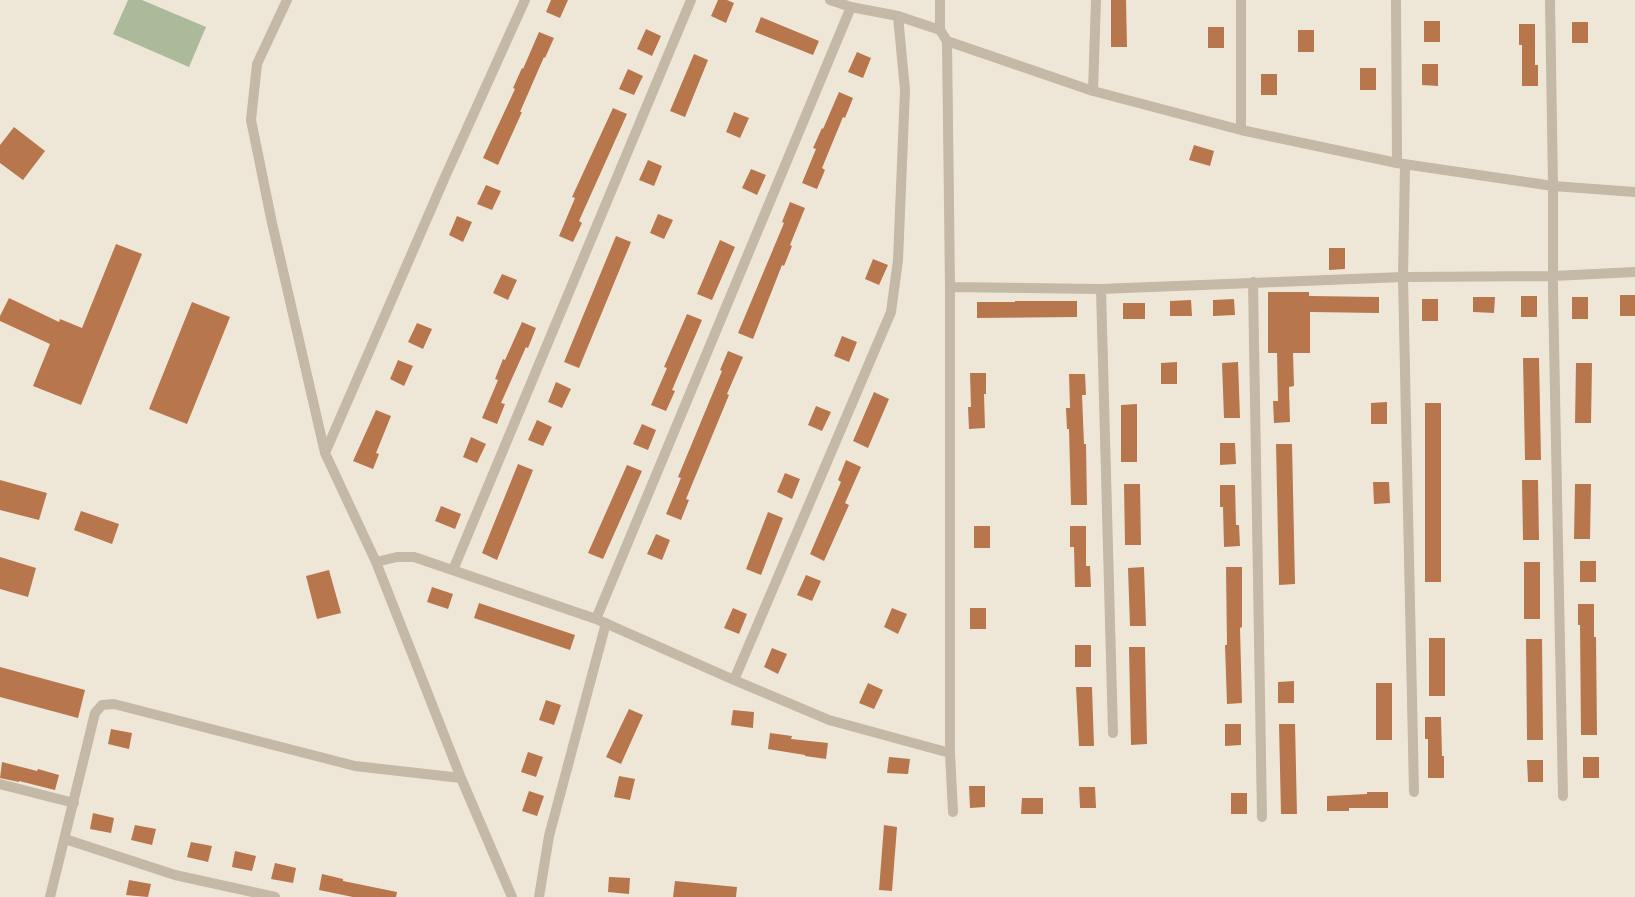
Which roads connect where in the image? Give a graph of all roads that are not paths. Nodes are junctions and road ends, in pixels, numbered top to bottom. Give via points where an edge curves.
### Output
1 (286, 0) edge
2 (525, 0) edge
3 (691, 0) edge
4 (830, 0) edge
5 (940, 0) edge
6 (1096, 0) edge
7 (1241, 0) edge
8 (1396, 0) edge
9 (1550, 0) edge
10 (851, 7) junction
11 (898, 16) junction
12 (940, 30) junction
13 (947, 41) junction
14 (1093, 91) junction
15 (1241, 130) junction
16 (1401, 164) junction
17 (1553, 186) junction
18 (1635, 192) edge
19 (1635, 272) edge
20 (1553, 276) junction
21 (1403, 278) junction
22 (1253, 282) junction
23 (950, 287) junction
24 (1101, 289) junction
25 (325, 453) junction
26 (376, 562) junction
27 (454, 570) junction
28 (596, 619) junction
29 (606, 623) junction
30 (734, 680) junction
31 (1113, 733) dead end
32 (950, 752) junction
33 (461, 778) junction
34 (0, 784) edge
35 (1414, 792) dead end
36 (1563, 796) dead end
37 (74, 803) junction
38 (953, 812) dead end
39 (1262, 817) dead end
40 (65, 839) junction
41 (50, 897) edge
42 (275, 897) edge
43 (512, 897) edge
44 (540, 897) edge

1 - 25 street via 257,64 251,120
2 - 25 street
3 - 27 street
4 - 10 street
5 - 12 street
6 - 14 street
7 - 15 street
8 - 16 street
9 - 17 street
10 - 11 street
10 - 28 street
11 - 12 street
11 - 30 street via 905,90 898,260 891,312
12 - 13 street
13 - 14 street
13 - 23 street
14 - 15 street
15 - 16 street
16 - 17 street
16 - 21 street
17 - 18 street
17 - 20 street
19 - 20 street
20 - 21 street
20 - 36 street
21 - 22 street
21 - 35 street
22 - 24 street
22 - 39 street
23 - 24 street
23 - 32 street
24 - 31 street
25 - 26 street
26 - 27 street via 414,556
26 - 33 street
27 - 28 street
28 - 29 street
29 - 30 street
29 - 44 street via 549,836
30 - 32 street via 829,720
32 - 38 street
33 - 37 street via 356,766 114,704 102,705 95,713
33 - 43 street
34 - 37 street
37 - 40 street
40 - 41 street
40 - 42 street via 175,875

